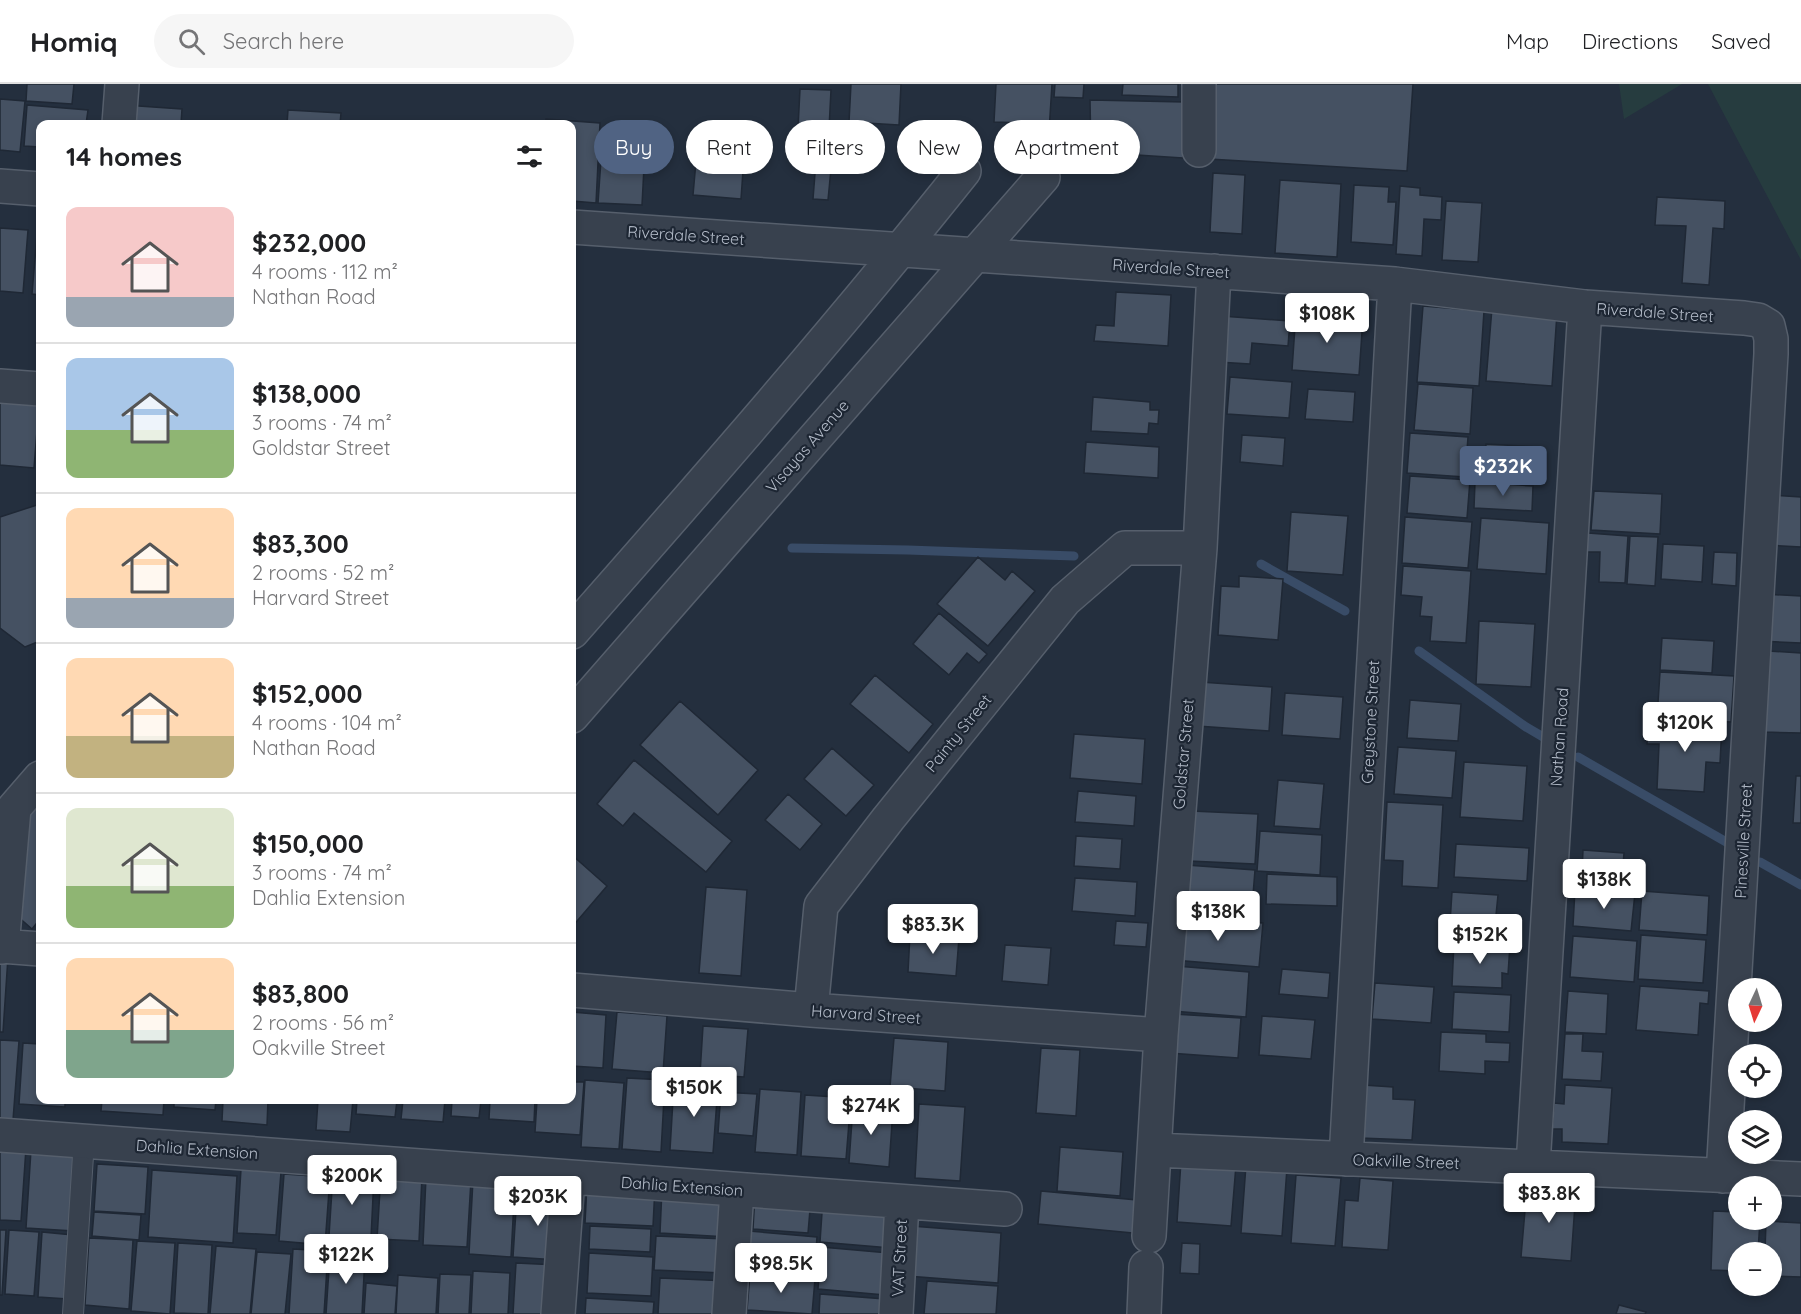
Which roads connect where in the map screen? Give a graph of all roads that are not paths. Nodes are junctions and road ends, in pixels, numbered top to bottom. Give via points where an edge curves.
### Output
1 (122, 84) edge
2 (1199, 84) edge
3 (119, 120) edge
4 (1199, 150) dead end
5 (962, 174) edge
6 (1043, 177) dead end
7 (0, 186) edge
8 (36, 189) edge
9 (576, 227) edge
10 (902, 249) junction
11 (974, 254) junction
12 (1214, 271) junction
13 (1395, 284) junction
14 (1585, 307) junction
15 (1768, 326) joint
16 (0, 386) edge
17 (36, 389) edge
18 (1200, 548) junction
19 (576, 627) edge
20 (576, 711) edge
21 (36, 781) edge
22 (7, 803) edge
23 (1, 947) edge
24 (36, 949) edge
25 (576, 990) edge
26 (811, 1010) junction
27 (1161, 1035) junction
28 (0, 1135) edge
29 (84, 1140) junction
30 (1155, 1150) junction
31 (1346, 1159) junction
32 (1533, 1166) junction
33 (1724, 1176) junction
34 (567, 1178) junction
35 (1801, 1179) edge
36 (737, 1190) junction
37 (903, 1202) junction
38 (1005, 1209) dead end
39 (73, 1314) edge
40 (558, 1314) edge
41 (729, 1314) edge
42 (896, 1314) edge
43 (1144, 1314) edge

1 - 3 street
2 - 4 street
5 - 10 street
6 - 11 street, Visayas Avenue
7 - 8 street
9 - 10 street, Riverdale Street
10 - 11 street, Riverdale Street
10 - 19 street
11 - 12 street, Riverdale Street
11 - 20 street, Visayas Avenue
12 - 13 street, Riverdale Street
12 - 18 street, Goldstar Street
13 - 14 street, Riverdale Street
13 - 31 street, Greystone Street
14 - 15 street, Riverdale Street via 1744,318
14 - 32 street, Nathan Road
15 - 33 street, Pinesville Street via 1772,354
16 - 17 street
18 - 26 street, Painty Street via 1125,548 1065,600 821,906
18 - 27 street, Goldstar Street
21 - 22 street
22 - 23 street
23 - 24 street
25 - 26 street, Harvard Street
26 - 27 street, Harvard Street
27 - 30 street, Goldstar Street
28 - 29 street, Dahlia Extension
29 - 34 street, Dahlia Extension
29 - 39 lane
30 - 31 street, Oakville Street
30 - 43 street, Goldstar Street
31 - 32 street, Oakville Street
32 - 33 street, Oakville Street
33 - 35 street, Oakville Street
34 - 36 street, Dahlia Extension
34 - 40 street
36 - 37 street, Dahlia Extension
36 - 41 street
37 - 38 street, Dahlia Extension
37 - 42 street, VAT Street

